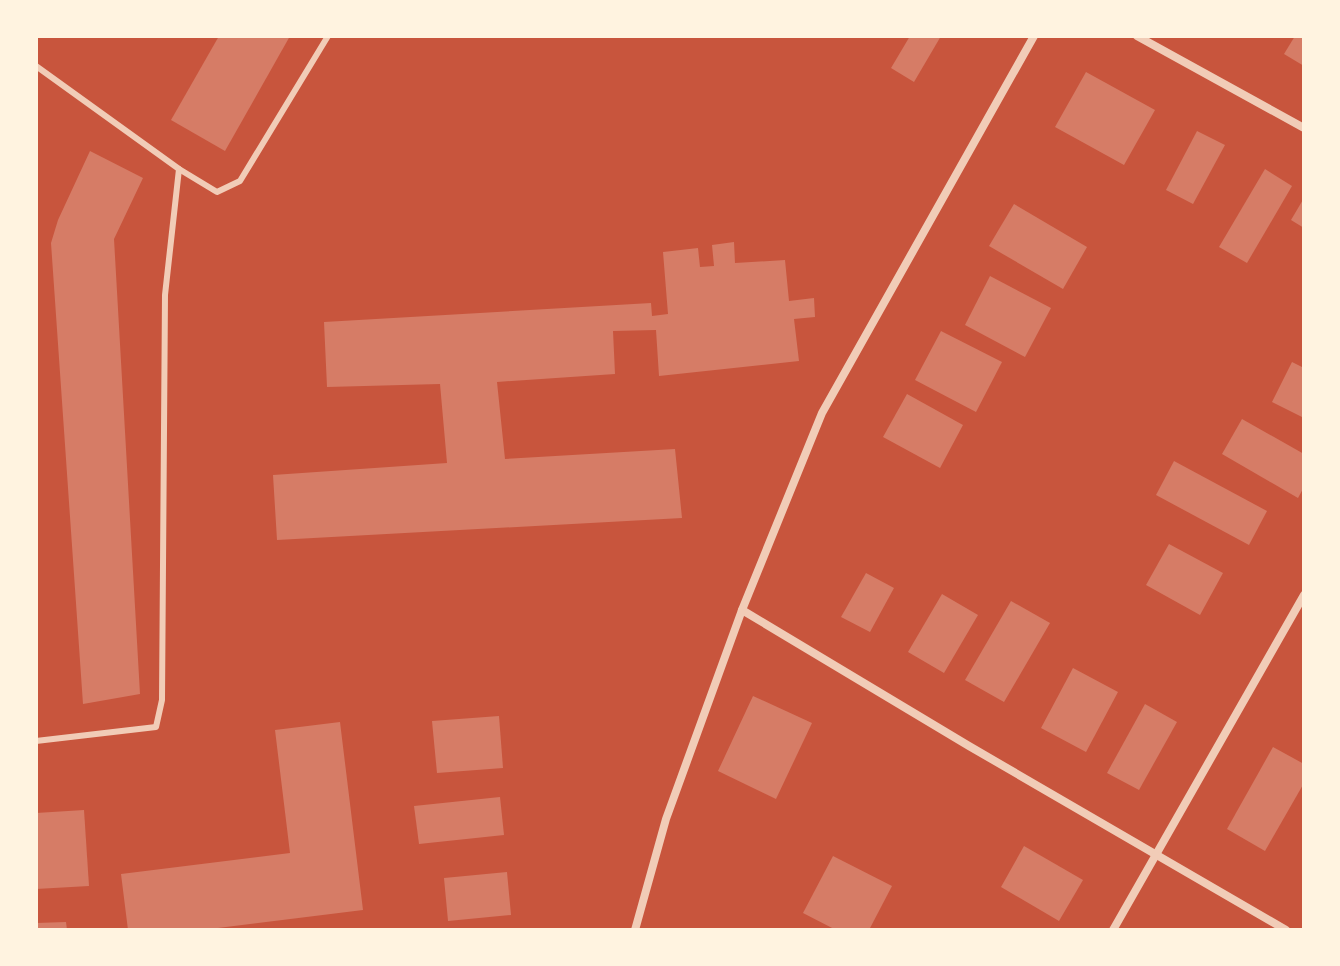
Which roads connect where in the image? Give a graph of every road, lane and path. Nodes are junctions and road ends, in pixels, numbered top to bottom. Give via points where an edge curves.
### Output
1 (328, 36) edge
2 (1034, 36) edge
3 (1137, 36) edge
4 (36, 66) edge
5 (1304, 128) edge
6 (179, 169) junction
7 (1304, 595) edge
8 (742, 610) junction
9 (36, 741) edge
10 (1155, 854) junction
11 (635, 930) edge
12 (1113, 930) edge
13 (1286, 930) edge

1 - 6 lane via 240,181 217,192
2 - 8 street via 822,413
3 - 5 street
4 - 6 lane
6 - 9 lane via 165,295 162,700 156,727
7 - 10 street
8 - 10 street
8 - 11 street via 666,819
10 - 12 street
10 - 13 street

